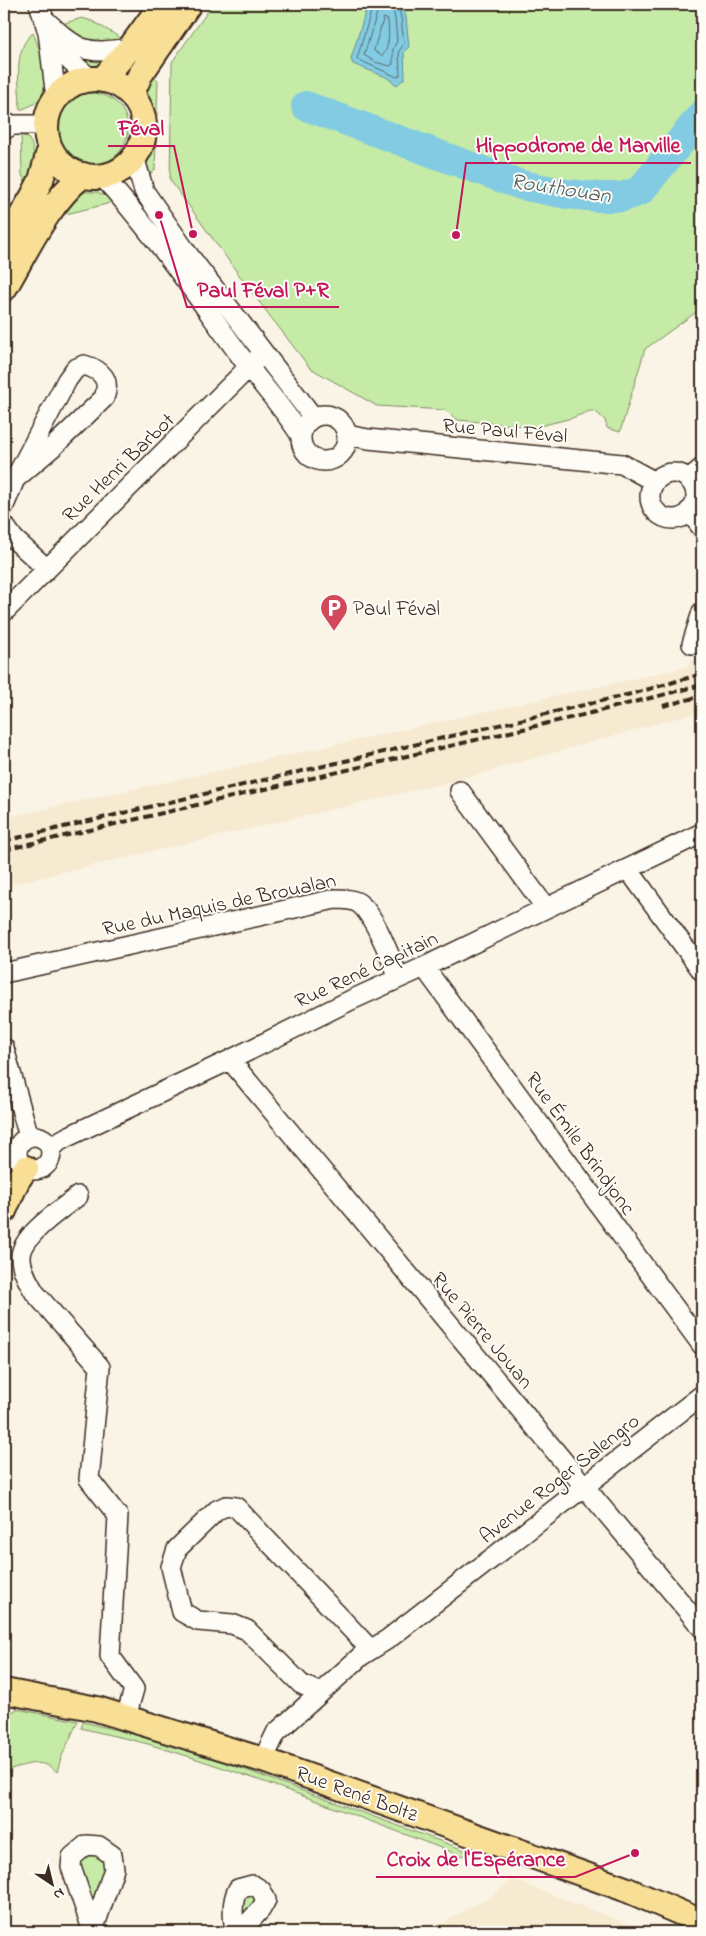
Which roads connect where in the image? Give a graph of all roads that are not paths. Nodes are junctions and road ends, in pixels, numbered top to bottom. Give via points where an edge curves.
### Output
1 (162, 4) edge
2 (189, 4) edge
3 (44, 18) edge
4 (130, 48) junction
5 (96, 80) junction
6 (56, 98) junction
7 (134, 99) junction
8 (46, 125) junction
9 (4, 130) edge
10 (50, 148) junction
11 (134, 156) junction
12 (93, 176) junction
13 (4, 245) edge
14 (4, 289) edge
15 (263, 353) junction
16 (248, 368) junction
17 (312, 417) junction
18 (347, 435) junction
19 (301, 436) junction
20 (695, 474) edge
21 (15, 479) junction
22 (655, 482) junction
23 (4, 506) edge
24 (689, 511) junction
25 (4, 525) edge
26 (702, 528) edge
27 (46, 568) junction
28 (4, 612) edge
29 (702, 612) edge
30 (692, 644) dead end
31 (460, 791) dead end
32 (702, 833) edge
33 (628, 869) junction
34 (546, 908) junction
35 (424, 968) junction
36 (702, 971) edge
37 (4, 973) edge
38 (399, 978) junction
39 (4, 1048) edge
40 (230, 1060) junction
41 (29, 1137) junction
42 (51, 1149) junction
43 (26, 1168) junction
44 (78, 1196) dead end
45 (4, 1211) edge
46 (702, 1345) edge
47 (702, 1395) edge
48 (584, 1488) junction
49 (702, 1628) edge
50 (370, 1649) junction
51 (4, 1691) edge
52 (320, 1693) junction
53 (126, 1718) junction
54 (263, 1760) junction
55 (665, 1906) junction
56 (702, 1922) edge
57 (235, 1932) edge
58 (240, 1932) edge
59 (689, 1932) edge

1 - 4 main road
2 - 7 main road via 140,74
3 - 4 street via 67,40 86,50 102,52
3 - 5 street via 70,61
3 - 6 street
4 - 5 main road
5 - 6 main road via 70,86
5 - 7 main road via 120,86
6 - 8 main road
7 - 11 main road via 141,113 143,128 141,143
8 - 9 street via 12,125
8 - 10 main road
10 - 12 main road via 67,168
10 - 13 main road via 41,180
11 - 12 main road via 124,167
11 - 15 street via 144,191
12 - 14 main road via 63,192
12 - 16 street via 127,204
15 - 16 street, Rue Henri Barbot
15 - 17 street
16 - 19 street via 286,412
16 - 27 street, Rue Henri Barbot
17 - 18 street via 327,414 335,417 341,421
17 - 19 street via 302,429
18 - 19 street via 342,453 323,461 316,460 305,451
18 - 22 street, Rue Paul Féval via 622,464
20 - 22 street via 674,473 661,476
20 - 24 street via 695,499
21 - 21 street via 67,380 84,365 94,368 106,379 108,388 104,398
21 - 23 street
22 - 24 street via 650,496 656,511 674,518
24 - 26 street
25 - 27 street via 14,539
27 - 28 street, Rue Henri Barbot
29 - 30 street
31 - 34 street
32 - 33 street, Rue René Capitain
33 - 34 street, Rue René Capitain
33 - 36 street
34 - 35 street, Rue René Capitain
35 - 38 street, Rue René Capitain
35 - 46 street, Rue Émile Brindjonc
37 - 38 street, Rue du Maquis de Broualan via 335,899 348,899 361,904 371,918
38 - 40 street, Rue René Capitain
39 - 41 street
40 - 42 street, Rue René Capitain via 67,1137
40 - 48 street, Rue Pierre Jouan
41 - 42 street via 45,1139
41 - 43 street via 18,1149 19,1160
42 - 43 street via 51,1158 45,1166 36,1170
43 - 45 main road
44 - 53 street via 26,1240 21,1256 35,1294 100,1367 89,1479 118,1516 110,1656 134,1689
47 - 48 street, Avenue Roger Salengro
48 - 49 street, Rue Pierre Jouan
48 - 50 street, Avenue Roger Salengro via 388,1640
50 - 52 street, Avenue Roger Salengro
50 - 52 street via 236,1507 226,1506 217,1510 177,1549 171,1567 182,1612 198,1621 232,1624 247,1630 301,1684
51 - 53 main road, Rue René Boltz via 97,1708
52 - 54 street, Avenue Roger Salengro via 276,1733
53 - 54 main road, Rue René Boltz
54 - 55 main road, Rue René Boltz
55 - 56 main road, Rue René Boltz
55 - 59 main road
57 - 58 street via 234,1897 238,1889 254,1885 266,1900

